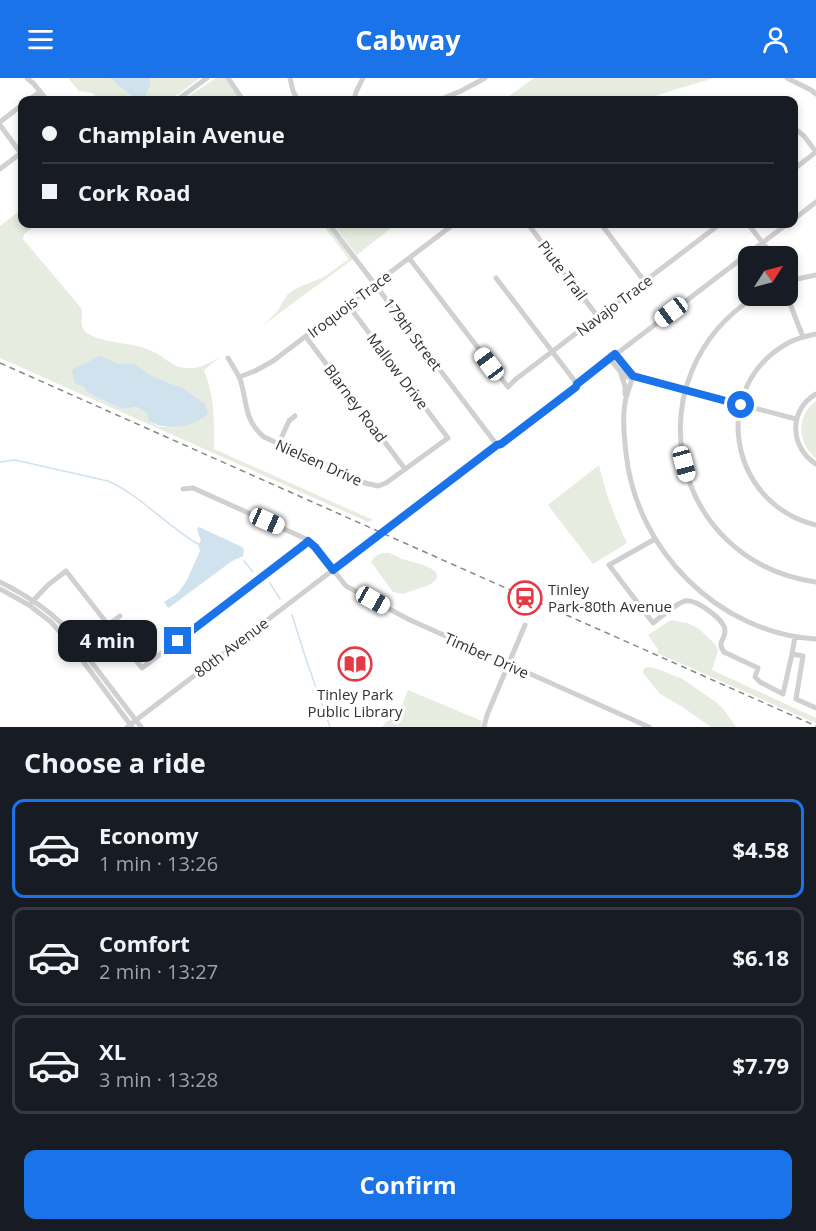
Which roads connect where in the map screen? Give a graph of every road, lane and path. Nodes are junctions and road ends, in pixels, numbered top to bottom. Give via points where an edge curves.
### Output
1 (27, 78) edge
2 (207, 78) edge
3 (228, 78) edge
4 (290, 78) edge
5 (363, 78) edge
6 (484, 78) edge
7 (787, 78) edge
8 (40, 92) junction
9 (816, 94) edge
10 (34, 96) edge
11 (44, 96) edge
12 (182, 96) edge
13 (240, 96) edge
14 (296, 96) edge
15 (355, 96) edge
16 (449, 96) edge
17 (18, 108) edge
18 (0, 123) edge
19 (798, 131) edge
20 (18, 148) edge
21 (816, 152) edge
22 (18, 157) edge
23 (798, 166) edge
24 (0, 169) edge
25 (816, 202) edge
26 (798, 216) edge
27 (332, 228) edge
28 (449, 228) edge
29 (531, 228) edge
30 (604, 228) edge
31 (715, 228) edge
32 (751, 228) edge
33 (783, 228) edge
34 (762, 243) junction
35 (765, 246) edge
36 (409, 258) junction
37 (816, 275) edge
38 (496, 278) dead end
39 (798, 280) edge
40 (645, 282) junction
41 (375, 284) junction
42 (348, 304) junction
43 (741, 306) edge
44 (792, 306) edge
45 (598, 317) junction
46 (816, 334) edge
47 (306, 337) junction
48 (803, 337) junction
49 (552, 352) junction
50 (615, 354) junction
51 (228, 358) dead end
52 (610, 358) junction
53 (619, 370) junction
54 (633, 376) junction
55 (239, 377) junction
56 (577, 384) junction
57 (685, 391) junction
58 (816, 394) edge
59 (626, 399) junction
60 (741, 405) junction
61 (295, 416) dead end
62 (796, 419) junction
63 (252, 425) junction
64 (246, 429) dead end
65 (448, 438) joint
66 (278, 445) junction
67 (497, 445) junction
68 (816, 465) edge
69 (405, 470) junction
70 (183, 489) dead end
71 (816, 525) edge
72 (655, 539) junction
73 (308, 541) junction
74 (333, 570) junction
75 (0, 582) edge
76 (816, 582) edge
77 (0, 589) edge
78 (708, 598) junction
79 (32, 603) junction
80 (717, 604) junction
81 (703, 606) junction
82 (712, 612) junction
83 (120, 616) dead end
84 (108, 625) junction
85 (525, 626) dead end
86 (795, 637) junction
87 (816, 639) edge
88 (792, 654) junction
89 (508, 664) junction
90 (816, 708) edge
91 (131, 725) edge
92 (141, 727) edge
93 (484, 727) edge
94 (649, 727) edge

1 - 8 street
2 - 12 street
3 - 13 street
4 - 14 street
5 - 15 street
6 - 16 street
7 - 9 street
8 - 10 street
8 - 11 street
17 - 18 street
18 - 20 street
19 - 21 street
21 - 23 street
22 - 24 street
25 - 26 street
27 - 41 street, 179th Street
28 - 36 street, Iroquois Trace
29 - 45 street, Piute Trail
30 - 40 street
31 - 40 street, Navajo Trace
32 - 34 street
33 - 34 street, 80th Avenue
34 - 35 street
34 - 50 street, 80th Avenue
36 - 41 street, Iroquois Trace
36 - 49 street, Navajo Trace via 508,387
37 - 39 street
38 - 49 street
40 - 45 street, Navajo Trace
41 - 42 street, Iroquois Trace
41 - 67 street, 179th Street
42 - 47 street, Iroquois Trace
42 - 65 street, Mallow Drive
43 - 57 street via 721,323 696,359
44 - 48 street
45 - 49 street, Navajo Trace
46 - 48 street
47 - 55 street, Iroquois Trace via 273,362
47 - 69 street, Blarney Road
48 - 60 street via 765,361 751,380
49 - 56 street
50 - 52 street, 80th Avenue
50 - 54 street
51 - 55 street
52 - 53 street
52 - 56 street, 80th Avenue
53 - 54 street
53 - 59 street
54 - 57 street
54 - 59 street
55 - 63 street
56 - 67 street, 80th Avenue
57 - 60 street
57 - 76 street via 680,425 682,453 704,511 725,538 749,558 778,573
58 - 62 street via 802,406
59 - 72 street via 624,428 629,473 637,503
60 - 62 street
60 - 71 street via 740,449 761,493 782,510
61 - 66 street
62 - 68 street via 796,440
63 - 64 street
63 - 66 street, Nielsen Drive
65 - 69 street, Nielsen Drive
66 - 69 street, Nielsen Drive via 369,485 384,484
67 - 74 street, 80th Avenue
70 - 73 street via 193,488
72 - 78 street via 668,559
72 - 81 street via 609,565 653,623 683,601
73 - 74 street, Timber Drive
73 - 84 street via 142,669
74 - 89 street, Timber Drive via 346,585 410,620
74 - 91 street, 80th Avenue
75 - 79 street
77 - 79 street
78 - 80 street
78 - 81 street
79 - 84 street via 66,571
79 - 91 street via 53,615 74,637
80 - 82 street
80 - 86 street via 758,626
81 - 82 street
82 - 88 street via 725,629 721,649 758,668 755,677 759,682 783,694
83 - 84 street
85 - 89 street
86 - 87 street
86 - 88 street
88 - 90 street via 803,657 796,699
89 - 93 street
89 - 94 street, Timber Drive
91 - 92 street

